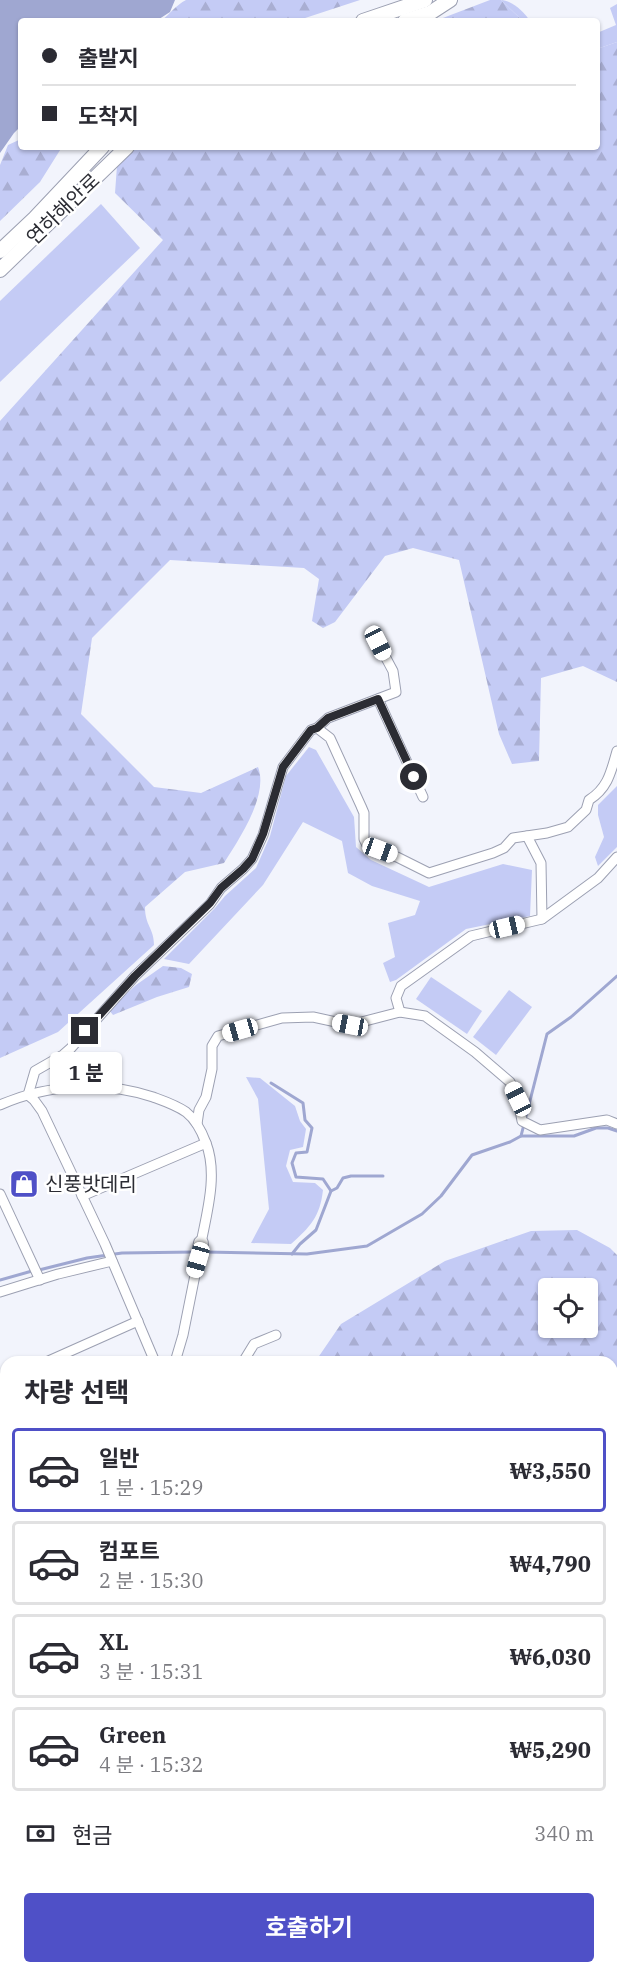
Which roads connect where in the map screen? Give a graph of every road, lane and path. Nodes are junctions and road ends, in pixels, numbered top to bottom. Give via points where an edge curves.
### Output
1 (425, 0) edge
2 (450, 0) edge
3 (372, 18) edge
4 (414, 18) edge
5 (99, 150) edge
6 (124, 150) edge
7 (0, 251) edge
8 (0, 270) edge
9 (378, 643) dead end
10 (378, 699) junction
11 (317, 728) junction
12 (617, 752) edge
13 (423, 797) dead end
14 (527, 836) junction
15 (617, 857) edge
16 (542, 919) junction
17 (400, 1012) junction
18 (28, 1095) junction
19 (0, 1105) edge
20 (617, 1124) edge
21 (197, 1125) junction
22 (206, 1143) junction
23 (0, 1194) edge
24 (82, 1196) junction
25 (201, 1243) joint
26 (198, 1260) joint
27 (112, 1262) junction
28 (40, 1280) junction
29 (0, 1292) edge
30 (138, 1322) junction
31 (276, 1335) dead end
32 (60, 1356) edge
33 (152, 1356) edge
34 (177, 1356) edge
35 (247, 1356) edge

1 - 3 street
2 - 4 street
5 - 7 street, 연하해안로
6 - 8 street, 연하해안로
9 - 10 street via 393,671 396,692
10 - 11 street via 328,718
10 - 13 street
11 - 14 street via 330,738 364,813 364,839 372,848 429,873 494,853 513,838
11 - 18 street via 311,730 283,767 252,859 135,976 71,1048 35,1071
12 - 14 street via 607,784 568,827
14 - 16 street via 541,863
15 - 16 street via 598,878
16 - 17 street via 471,936 401,986 396,998
17 - 20 street via 425,1017 475,1053 510,1083 522,1120 540,1130 607,1120
17 - 21 street via 350,1025 313,1017 282,1018 218,1036
18 - 19 street
18 - 21 street via 96,1086 136,1092 170,1103
18 - 24 street via 42,1111
21 - 22 street
22 - 24 street
22 - 25 street via 211,1179
23 - 28 street
24 - 27 street
25 - 26 street
26 - 34 street
27 - 28 street
27 - 30 street
28 - 29 street
30 - 32 street
30 - 33 street
31 - 35 street via 254,1344

